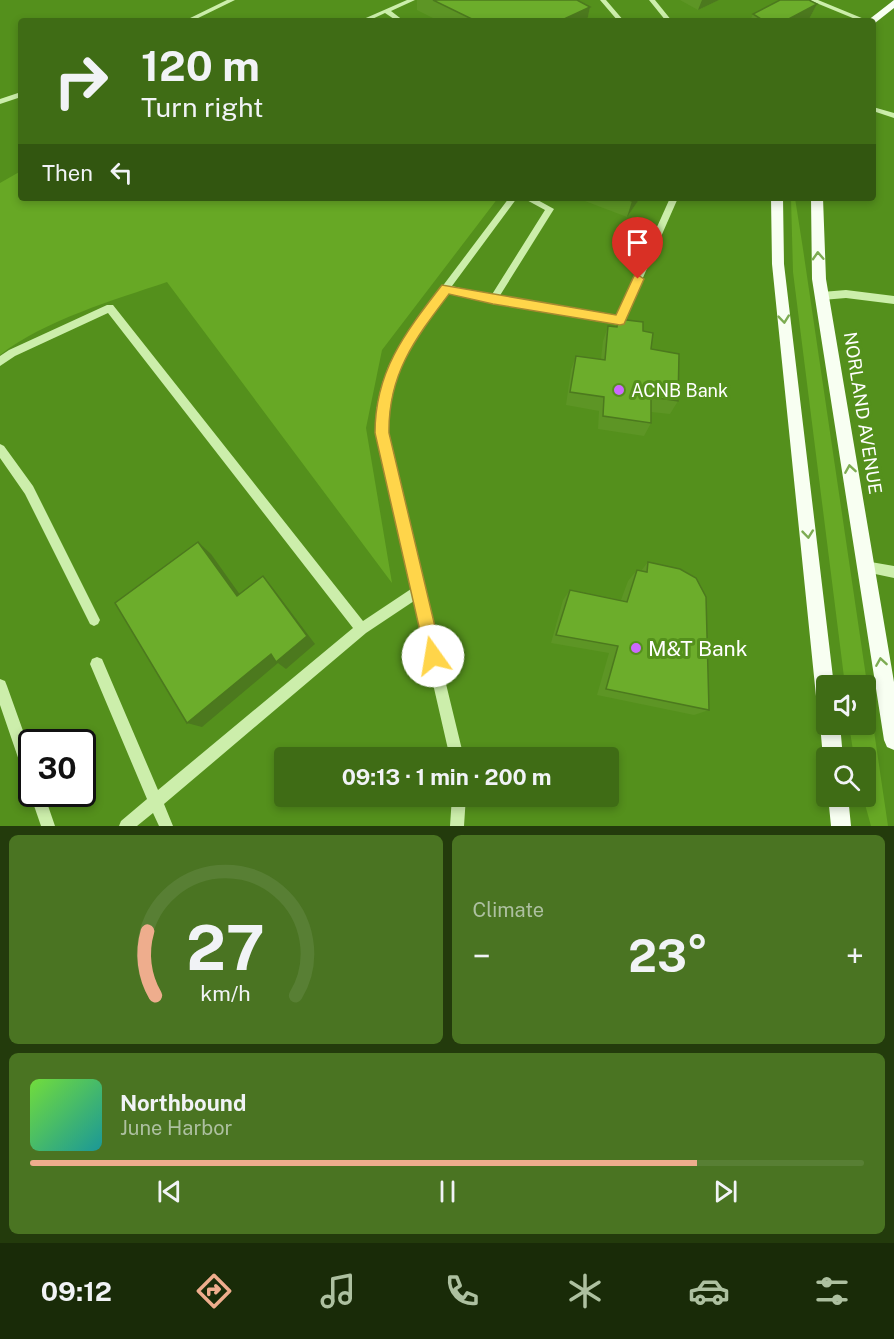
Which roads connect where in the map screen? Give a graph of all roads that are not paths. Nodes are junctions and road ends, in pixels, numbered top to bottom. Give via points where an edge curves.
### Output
1 (232, 0) edge
2 (412, 0) edge
3 (603, 0) edge
4 (652, 0) edge
5 (812, 0) edge
6 (894, 3) edge
7 (386, 11) junction
8 (193, 18) edge
9 (369, 18) edge
10 (396, 18) edge
11 (618, 18) edge
12 (667, 18) edge
13 (858, 18) edge
14 (876, 18) edge
15 (18, 95) edge
16 (0, 102) edge
17 (876, 110) edge
18 (894, 116) edge
19 (511, 201) edge
20 (533, 201) edge
21 (673, 201) edge
22 (777, 201) edge
23 (817, 201) edge
24 (446, 288) junction
25 (822, 296) junction
26 (493, 300) junction
27 (894, 300) edge
28 (0, 362) edge
29 (0, 450) edge
30 (865, 567) junction
31 (894, 572) edge
32 (418, 591) junction
33 (94, 620) dead end
34 (362, 629) junction
35 (97, 664) dead end
36 (824, 675) edge
37 (0, 686) edge
38 (18, 738) edge
39 (894, 740) edge
40 (454, 747) edge
41 (156, 802) junction
42 (41, 807) edge
43 (458, 807) edge
44 (839, 807) edge
45 (48, 826) edge
46 (126, 826) edge
47 (166, 826) edge
48 (457, 826) edge
49 (841, 826) edge

1 - 8 street
2 - 7 street
3 - 11 street
4 - 12 street
5 - 13 street
6 - 14 main road
7 - 9 street
7 - 10 street
15 - 16 street
17 - 18 street
19 - 24 street
20 - 26 street via 550,209
21 - 26 street via 620,320
22 -> 36 main road via 778,264
25 -> 23 main road, NORLAND AVENUE
24 - 26 street
24 - 32 street via 393,367 381,410 383,445
25 - 27 street via 846,294
30 -> 25 main road, NORLAND AVENUE
28 - 34 street via 110,308
29 - 33 street via 29,490
30 - 31 street
39 -> 30 main road, NORLAND AVENUE
32 - 34 street
32 - 40 street
34 - 41 street
35 - 41 street
37 - 38 street
41 - 46 street
41 - 47 street
42 - 45 street
43 - 48 street
44 - 49 main road

